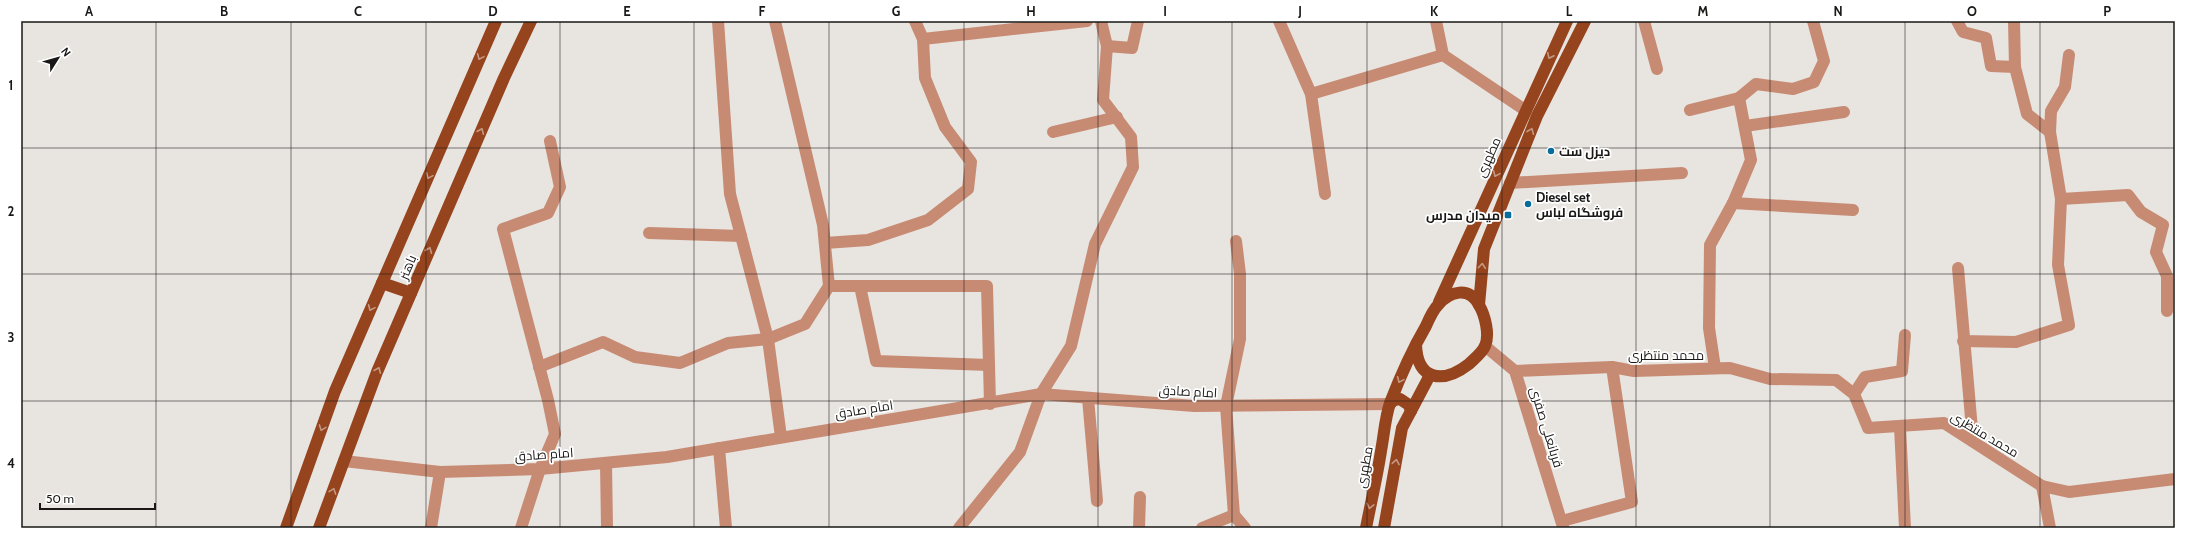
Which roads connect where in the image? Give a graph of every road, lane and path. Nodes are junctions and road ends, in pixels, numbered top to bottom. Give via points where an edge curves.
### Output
1 (496, 21) edge
2 (531, 21) edge
3 (718, 21) edge
4 (775, 21) edge
5 (915, 21) edge
6 (1086, 21) edge
7 (1101, 21) edge
8 (1138, 21) edge
9 (1279, 21) edge
10 (1436, 21) edge
11 (1567, 21) edge
12 (1585, 21) edge
13 (1644, 21) edge
14 (1813, 21) edge
15 (1957, 21) edge
16 (2014, 21) edge
17 (1058, 23) edge
18 (923, 39) junction
19 (1108, 46) junction
20 (1443, 55) junction
21 (2069, 55) dead end
22 (2015, 67) junction
23 (1657, 69) dead end
24 (1311, 94) junction
25 (1740, 98) junction
26 (1524, 110) junction
27 (1690, 110) dead end
28 (1844, 112) dead end
29 (1117, 117) junction
30 (1745, 126) junction
31 (1053, 132) dead end
32 (2050, 132) junction
33 (550, 141) dead end
34 (1682, 173) dead end
35 (1510, 183) junction
36 (1325, 194) dead end
37 (2061, 200) junction
38 (1733, 204) junction
39 (1853, 210) dead end
40 (649, 233) dead end
41 (741, 236) junction
42 (1236, 241) dead end
43 (825, 243) junction
44 (1958, 268) dead end
45 (382, 283) junction
46 (828, 286) junction
47 (860, 286) junction
48 (411, 293) junction
49 (1479, 305) junction
50 (1437, 306) junction
51 (2167, 311) dead end
52 (1905, 336) dead end
53 (768, 339) junction
54 (1963, 341) junction
55 (1416, 344) junction
56 (1485, 346) junction
57 (989, 365) junction
58 (539, 367) junction
59 (1612, 367) junction
60 (1715, 368) junction
61 (1515, 372) junction
62 (1430, 375) junction
63 (1041, 394) junction
64 (1854, 394) junction
65 (1088, 398) junction
66 (990, 404) junction
67 (1390, 404) junction
68 (1226, 406) junction
69 (1411, 411) junction
70 (1900, 427) junction
71 (781, 437) junction
72 (1973, 441) junction
73 (719, 448) junction
74 (344, 461) junction
75 (606, 463) junction
76 (540, 469) junction
77 (440, 472) junction
78 (2175, 479) edge
79 (2042, 486) junction
80 (1140, 497) dead end
81 (1097, 501) dead end
82 (1234, 515) junction
83 (1563, 524) edge
84 (286, 528) edge
85 (319, 528) edge
86 (431, 528) edge
87 (521, 528) edge
88 (607, 528) edge
89 (726, 528) edge
90 (959, 528) edge
91 (1139, 528) edge
92 (1202, 528) edge
93 (1245, 528) edge
94 (1366, 528) edge
95 (1384, 528) edge
96 (1905, 528) edge
97 (2050, 528) edge

1 -> 45 main road, باهنر
48 -> 2 main road, باهنر
3 - 41 street via 730,194
4 - 43 street via 823,225
5 - 18 street
6 - 17 street
7 - 19 street
8 - 19 street via 1132,48
9 - 24 street
10 - 20 street
11 -> 26 main road, مطهری
35 -> 12 main road via 1537,116
13 - 23 street
14 - 25 street via 1824,61 1814,82 1793,88 1756,84
15 - 22 street via 1963,32 1986,38 1991,66
16 - 22 street
17 - 18 street
18 - 43 street via 925,78 945,127 971,162 968,189 928,220 868,240
19 - 29 street via 1103,100
20 - 24 street
20 - 26 street
21 - 32 street via 2064,87 2052,111
22 - 32 street via 2027,114
24 - 36 street
25 - 27 street
25 - 30 street
26 -> 50 main road, مطهری
28 - 30 street
29 - 31 street
29 - 63 street via 1131,136 1133,167 1095,244 1071,346
30 - 38 street via 1751,160
32 - 37 street
33 - 58 street via 560,187 548,213 502,229
34 - 35 street
49 -> 35 main road via 1484,249
37 - 51 street via 2128,195 2141,212 2163,225 2156,252 2167,276
37 - 54 street via 2058,265 2069,326 2016,342
38 - 39 street
38 - 60 street via 1710,245 1709,328
40 - 41 street
41 - 53 street
42 - 68 street via 1240,274 1240,339
43 - 46 street
44 - 54 street
45 - 48 main road
45 -> 84 main road, باهنر via 335,391
46 - 47 street
46 - 53 street via 805,324
47 - 57 street via 876,361
47 - 57 street via 987,286
74 -> 48 main road, باهنر via 376,372
49 - 50 main road via 1471,295 1461,291 1449,294
49 - 56 main road via 1488,334
50 - 55 main road
52 - 64 street via 1902,371 1865,377
53 - 58 street via 728,343 680,363 635,357 603,342
53 - 71 street
54 - 72 street
55 - 62 main road via 1416,358 1421,368
55 -> 67 main road, مطهری
56 - 61 street
56 - 62 main road via 1462,369 1447,376
57 - 66 street
58 - 76 street via 555,434
59 - 60 street, محمد منتظری via 1634,371
59 - 61 street, محمد منتظری
59 - 83 street via 1632,502
60 - 64 street, محمد منتظری via 1730,368 1770,379 1836,380
61 - 83 street, قربانعلی صفری
62 - 69 main road
63 - 65 street, امام صادق
63 - 66 street, امام صادق
63 - 90 street via 1020,452
64 - 70 street, محمد منتظری via 1868,428
65 - 68 street, امام صادق
65 - 81 street
66 - 71 street, امام صادق
67 - 68 street, امام صادق
67 - 69 main road via 1394,400 1406,400
67 -> 94 main road, مطهری
68 - 82 street
95 -> 69 main road via 1402,428
70 - 72 street, محمد منتظری via 1944,423
70 - 96 street
71 - 73 street, امام صادق
72 - 79 street, محمد منتظری
73 - 75 street, امام صادق via 667,457
73 - 89 street
74 - 77 street, امام صادق
85 -> 74 main road, باهنر
75 - 76 street, امام صادق
75 - 88 street
76 - 77 street, امام صادق
76 - 87 street
77 - 86 street
78 - 79 street, محمد منتظری via 2069,492
79 - 97 street
80 - 91 street
82 - 92 street
82 - 93 street

